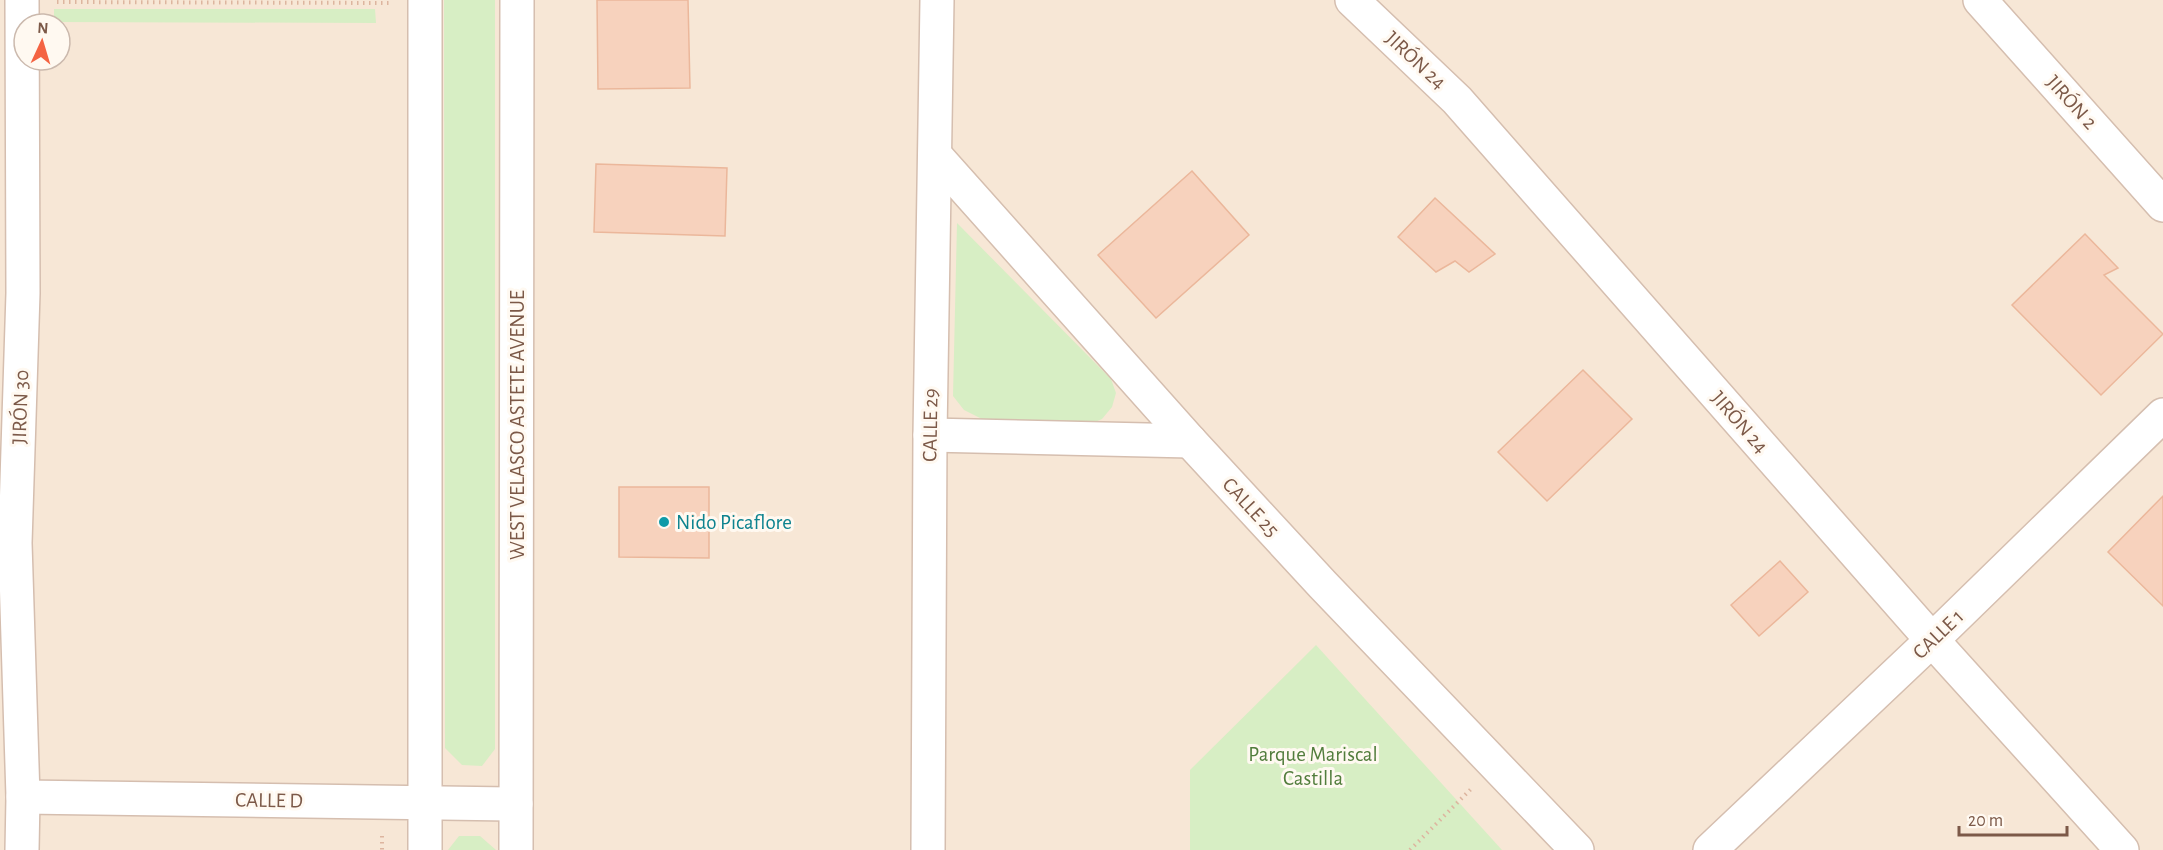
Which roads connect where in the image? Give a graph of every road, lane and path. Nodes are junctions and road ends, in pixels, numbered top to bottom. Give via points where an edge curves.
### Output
1 (517, 0) edge
2 (937, 0) edge
3 (1352, 0) edge
4 (1980, 0) edge
5 (2010, 0) edge
6 (15, 1) edge
7 (425, 2) edge
8 (2012, 35) junction
9 (934, 155) junction
10 (2163, 205) edge
11 (23, 293) junction
12 (0, 318) edge
13 (2163, 415) edge
14 (930, 435) junction
15 (1191, 441) junction
16 (8, 538) edge
17 (1932, 640) junction
18 (1496, 764) junction
19 (23, 797) junction
20 (425, 802) junction
21 (516, 804) junction
22 (382, 836) dead end
23 (22, 850) edge
24 (382, 850) edge
25 (425, 850) edge
26 (516, 850) edge
27 (928, 850) edge
28 (1410, 850) edge
29 (1577, 850) edge
30 (1710, 850) edge
31 (2122, 850) edge

1 - 21 street, WEST VELASCO ASTETE AVENUE
2 - 9 street, CALLE 29
3 - 17 street, JIRÓN 24 via 1457,100
4 - 8 street, JIRÓN 2
5 - 8 street
6 - 7 path
6 - 11 street, JIRÓN 30
7 - 20 street
8 - 10 street, JIRÓN 2
9 - 14 street, CALLE 29
9 - 15 street, CALLE 25
11 - 12 street
11 - 16 street, JIRÓN 30
13 - 17 street, CALLE 1
14 - 15 street
14 - 27 street, CALLE 29
15 - 18 street, CALLE 25
16 - 19 street, JIRÓN 30
17 - 30 street, CALLE 1
17 - 31 street, JIRÓN 24
18 - 28 path
18 - 29 street, CALLE 25
19 - 20 street, CALLE D
19 - 23 street, JIRÓN 30
20 - 21 street, CALLE D
20 - 25 street
21 - 26 street, WEST VELASCO ASTETE AVENUE
22 - 24 path

